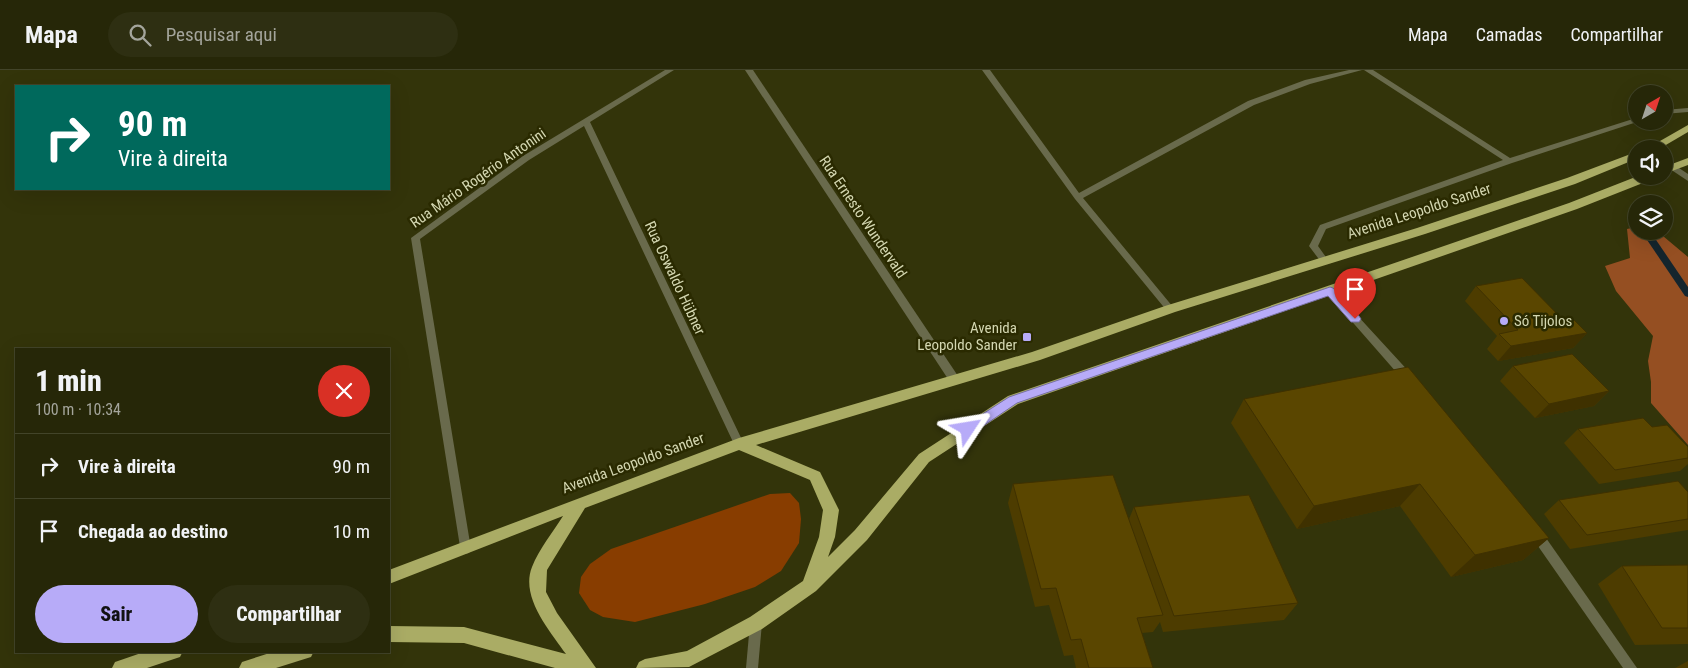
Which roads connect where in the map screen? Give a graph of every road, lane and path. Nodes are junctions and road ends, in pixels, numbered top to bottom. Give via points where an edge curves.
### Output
1 (670, 70) edge
2 (749, 70) edge
3 (986, 70) edge
4 (1358, 70) edge
5 (1368, 70) edge
6 (1688, 110) edge
7 (1673, 111) edge
8 (587, 123) junction
9 (1628, 123) edge
10 (1688, 128) edge
11 (1667, 140) edge
12 (1628, 158) edge
13 (1509, 161) junction
14 (1688, 161) edge
15 (1673, 167) edge
16 (1673, 171) edge
17 (1688, 178) edge
18 (1628, 184) edge
19 (1078, 198) junction
20 (1324, 260) junction
21 (1330, 291) junction
22 (1170, 309) junction
23 (954, 379) junction
24 (1418, 390) edge
25 (739, 444) junction
26 (580, 503) junction
27 (1527, 522) edge
28 (465, 549) junction
29 (390, 577) edge
30 (810, 586) junction
31 (756, 623) junction
32 (390, 634) edge
33 (168, 653) edge
34 (298, 653) edge
35 (121, 668) edge
36 (248, 668) edge
37 (586, 668) edge
38 (645, 668) edge
39 (752, 668) edge
40 (1631, 668) edge

1 - 8 street, Rua Mário Rogério Antonini
2 - 23 street, Rua Ernesto Wundervald
3 - 19 street
4 - 19 street via 1308,82 1250,104
5 - 13 street
6 - 7 street
8 - 25 street, Rua Oswaldo Hübner
8 - 28 street, Rua Mário Rogério Antonini via 526,158 415,238
9 - 13 street
10 - 11 highway
12 - 20 highway, Avenida Leopoldo Sander via 1570,181
13 - 20 street via 1323,227 1313,246
14 - 15 highway
16 - 17 street
18 - 21 highway
19 - 22 street
20 - 22 highway, Avenida Leopoldo Sander
21 - 24 street
21 - 30 highway via 1013,400 924,458 861,535
22 - 23 highway, Avenida Leopoldo Sander via 1035,356
23 - 25 highway, Avenida Leopoldo Sander
25 - 26 highway, Avenida Leopoldo Sander
25 - 30 highway via 815,476 823,491 831,510 827,537
26 - 28 highway, Avenida Leopoldo Sander
26 - 37 highway via 539,568 538,592 551,619
27 - 40 street
28 - 29 highway, Avenida Leopoldo Sander
30 - 31 highway
31 - 38 highway via 689,659
31 - 39 street
32 - 37 highway via 464,635
33 - 35 highway
34 - 36 highway

